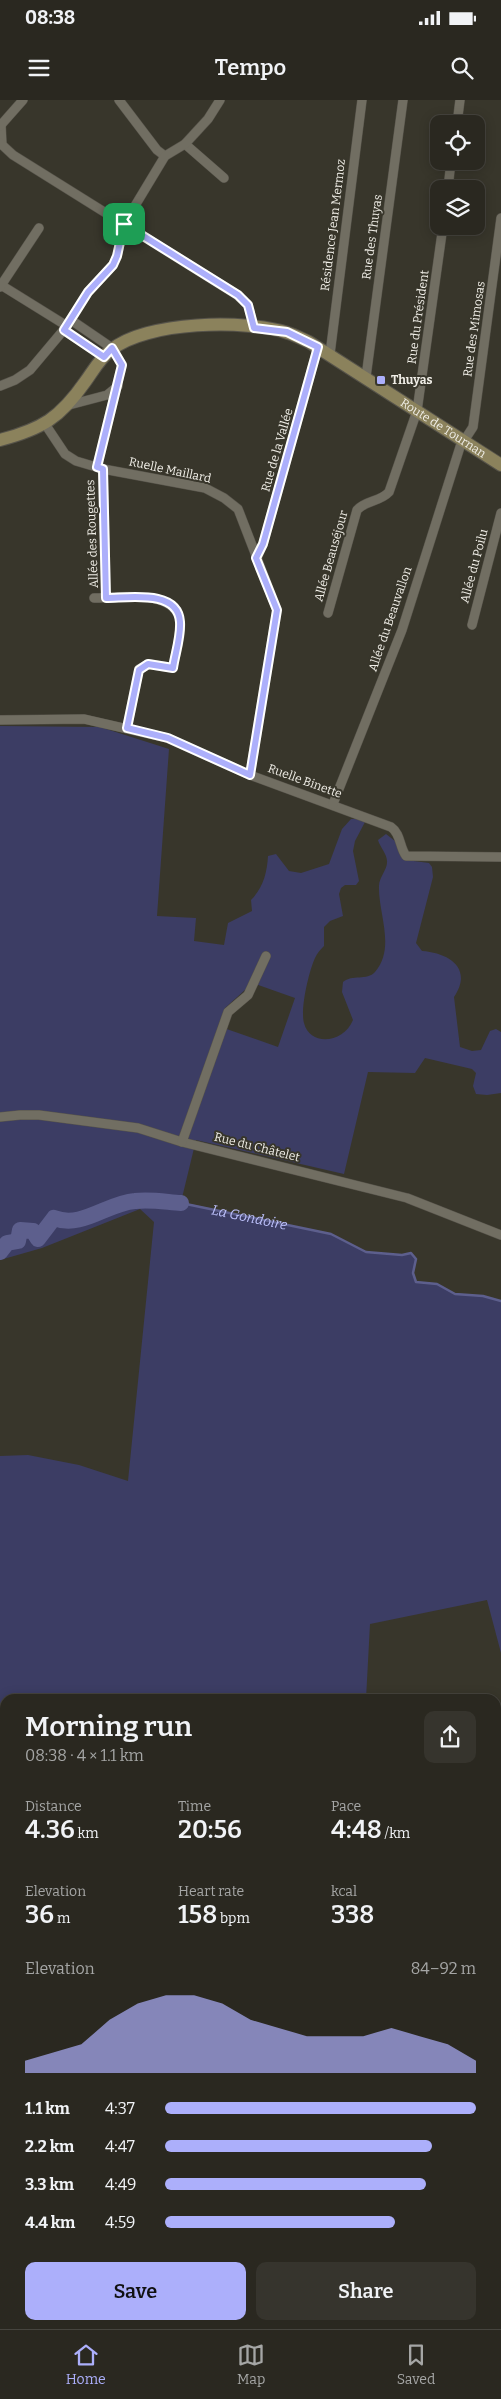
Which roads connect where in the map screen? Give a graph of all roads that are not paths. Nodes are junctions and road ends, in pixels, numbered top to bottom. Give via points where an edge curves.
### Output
1 (23, 100) edge
2 (119, 100) edge
3 (220, 100) edge
4 (362, 100) edge
5 (403, 100) edge
6 (460, 100) edge
7 (458, 115) edge
8 (0, 125) edge
9 (1, 144) edge
10 (185, 144) junction
11 (165, 156) junction
12 (224, 178) dead end
13 (501, 218) edge
14 (124, 224) junction
15 (39, 228) dead end
16 (441, 235) edge
17 (1, 286) edge
18 (67, 326) junction
19 (254, 328) junction
20 (318, 347) junction
21 (108, 353) junction
22 (330, 354) junction
23 (366, 377) junction
24 (0, 386) edge
25 (118, 386) junction
26 (69, 405) junction
27 (417, 411) junction
28 (45, 424) junction
29 (0, 440) edge
30 (464, 441) junction
31 (501, 465) edge
32 (100, 468) junction
33 (501, 513) edge
34 (256, 558) junction
35 (94, 598) dead end
36 (106, 598) junction
37 (328, 613) dead end
38 (472, 625) dead end
39 (0, 720) edge
40 (127, 728) junction
41 (250, 775) junction
42 (333, 804) junction
43 (501, 856) edge
44 (266, 956) dead end
45 (0, 1117) edge
46 (182, 1142) junction
47 (501, 1235) edge

1 - 8 street
2 - 11 street
3 - 10 street
4 - 22 street, Résidence Jean Mermoz
5 - 23 street, Rue des Thuyas
6 - 7 street
8 - 9 street
9 - 14 street via 13,155
10 - 11 street
10 - 12 street
11 - 14 street
13 - 30 street, Rue des Mimosas via 473,427
14 - 18 street via 113,265 88,292
14 - 19 street via 238,295 248,305
15 - 17 street
16 - 27 street, Rue du Président
17 - 18 street
18 - 21 street
18 - 24 street via 30,370
19 - 20 main road, Route de Tournan via 287,332
19 - 21 main road, Route de Tournan via 213,325 169,328 139,335
20 - 22 main road, Route de Tournan
20 - 34 street, Rue de la Vallée via 263,544
21 - 25 street, Allée des Rougettes via 122,365
21 - 26 main road
22 - 23 main road, Route de Tournan
23 - 27 main road, Route de Tournan
25 - 26 street via 107,394
25 - 32 street, Allée des Rougettes
26 - 28 main road
27 - 30 main road, Route de Tournan
27 - 37 street, Allée Beauséjour via 389,492 384,498 363,504 357,510
28 - 29 main road
28 - 32 street, Ruelle Maillard via 65,454
30 - 31 main road, Route de Tournan
30 - 42 street, Allée du Beauvallon via 402,630
32 - 34 street, Ruelle Maillard via 206,488 224,498 238,509
32 - 36 street, Allée des Rougettes
33 - 38 street, Allée du Poilu
34 - 41 street, Ruelle Maillard via 277,610
35 - 36 street, Allée des Rougettes
36 - 40 street, Allée des Rougettes via 152,597 165,601 176,610 180,621 173,668 148,664 139,670
39 - 40 street, Ruelle Binette via 84,719
40 - 41 street, Ruelle Binette via 168,738
41 - 42 street, Ruelle Binette
42 - 43 street, Ruelle Binette via 391,827 397,832 406,856
44 - 46 street via 248,995 228,1012
45 - 46 street, Rue du Châtelet via 39,1115 108,1123 138,1128
46 - 47 street, Rue du Châtelet via 406,1198

